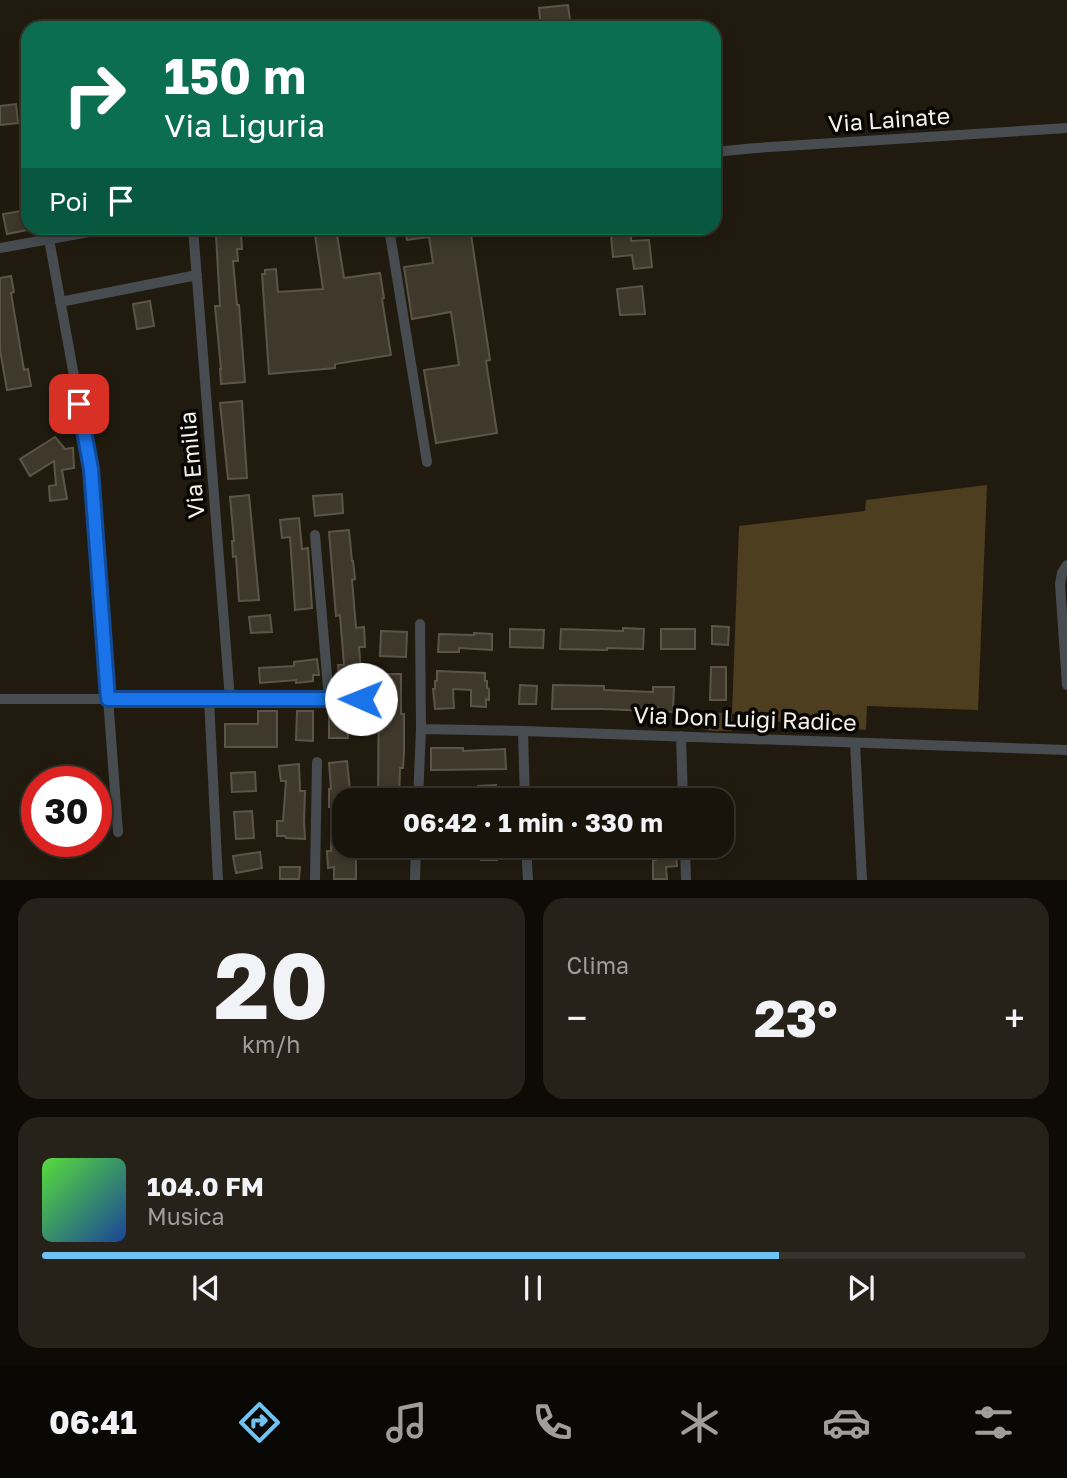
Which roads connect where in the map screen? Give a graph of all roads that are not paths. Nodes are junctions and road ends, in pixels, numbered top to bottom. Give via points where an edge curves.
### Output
1 (1067, 128) edge
2 (721, 151) edge
3 (42, 235) edge
4 (48, 235) edge
5 (194, 235) edge
6 (390, 235) edge
7 (0, 248) edge
8 (197, 275) junction
9 (60, 302) junction
10 (427, 462) dead end
11 (315, 535) dead end
12 (1067, 565) edge
13 (420, 624) dead end
14 (1067, 685) edge
15 (329, 698) junction
16 (0, 699) edge
17 (108, 699) junction
18 (209, 699) junction
19 (230, 699) junction
20 (361, 699) dead end
21 (421, 729) junction
22 (523, 731) junction
23 (681, 737) junction
24 (855, 743) junction
25 (1067, 750) edge
26 (317, 762) dead end
27 (419, 788) edge
28 (525, 788) edge
29 (683, 788) edge
30 (118, 832) dead end
31 (416, 858) edge
32 (527, 858) edge
33 (685, 858) edge
34 (218, 880) edge
35 (315, 880) edge
36 (415, 880) edge
37 (528, 880) edge
38 (686, 880) edge
39 (862, 880) edge

1 - 2 street, Via Lainate
3 - 7 street
4 - 9 street
5 - 8 street, Via Emilia
6 - 10 street
8 - 9 street
8 - 19 street, Via Emilia
9 - 17 street via 91,469
11 - 15 street
12 - 14 street via 1060,584
13 - 21 street
15 - 19 street
15 - 20 street
16 - 17 street
17 - 18 street
17 - 30 street
18 - 19 street
18 - 34 street
21 - 22 street, Via Don Luigi Radice
21 - 27 street
22 - 23 street, Via Don Luigi Radice
22 - 28 street
23 - 24 street, Via Don Luigi Radice
23 - 29 street
24 - 25 street, Via Don Luigi Radice
24 - 39 street
26 - 35 street
31 - 36 street
32 - 37 street
33 - 38 street

